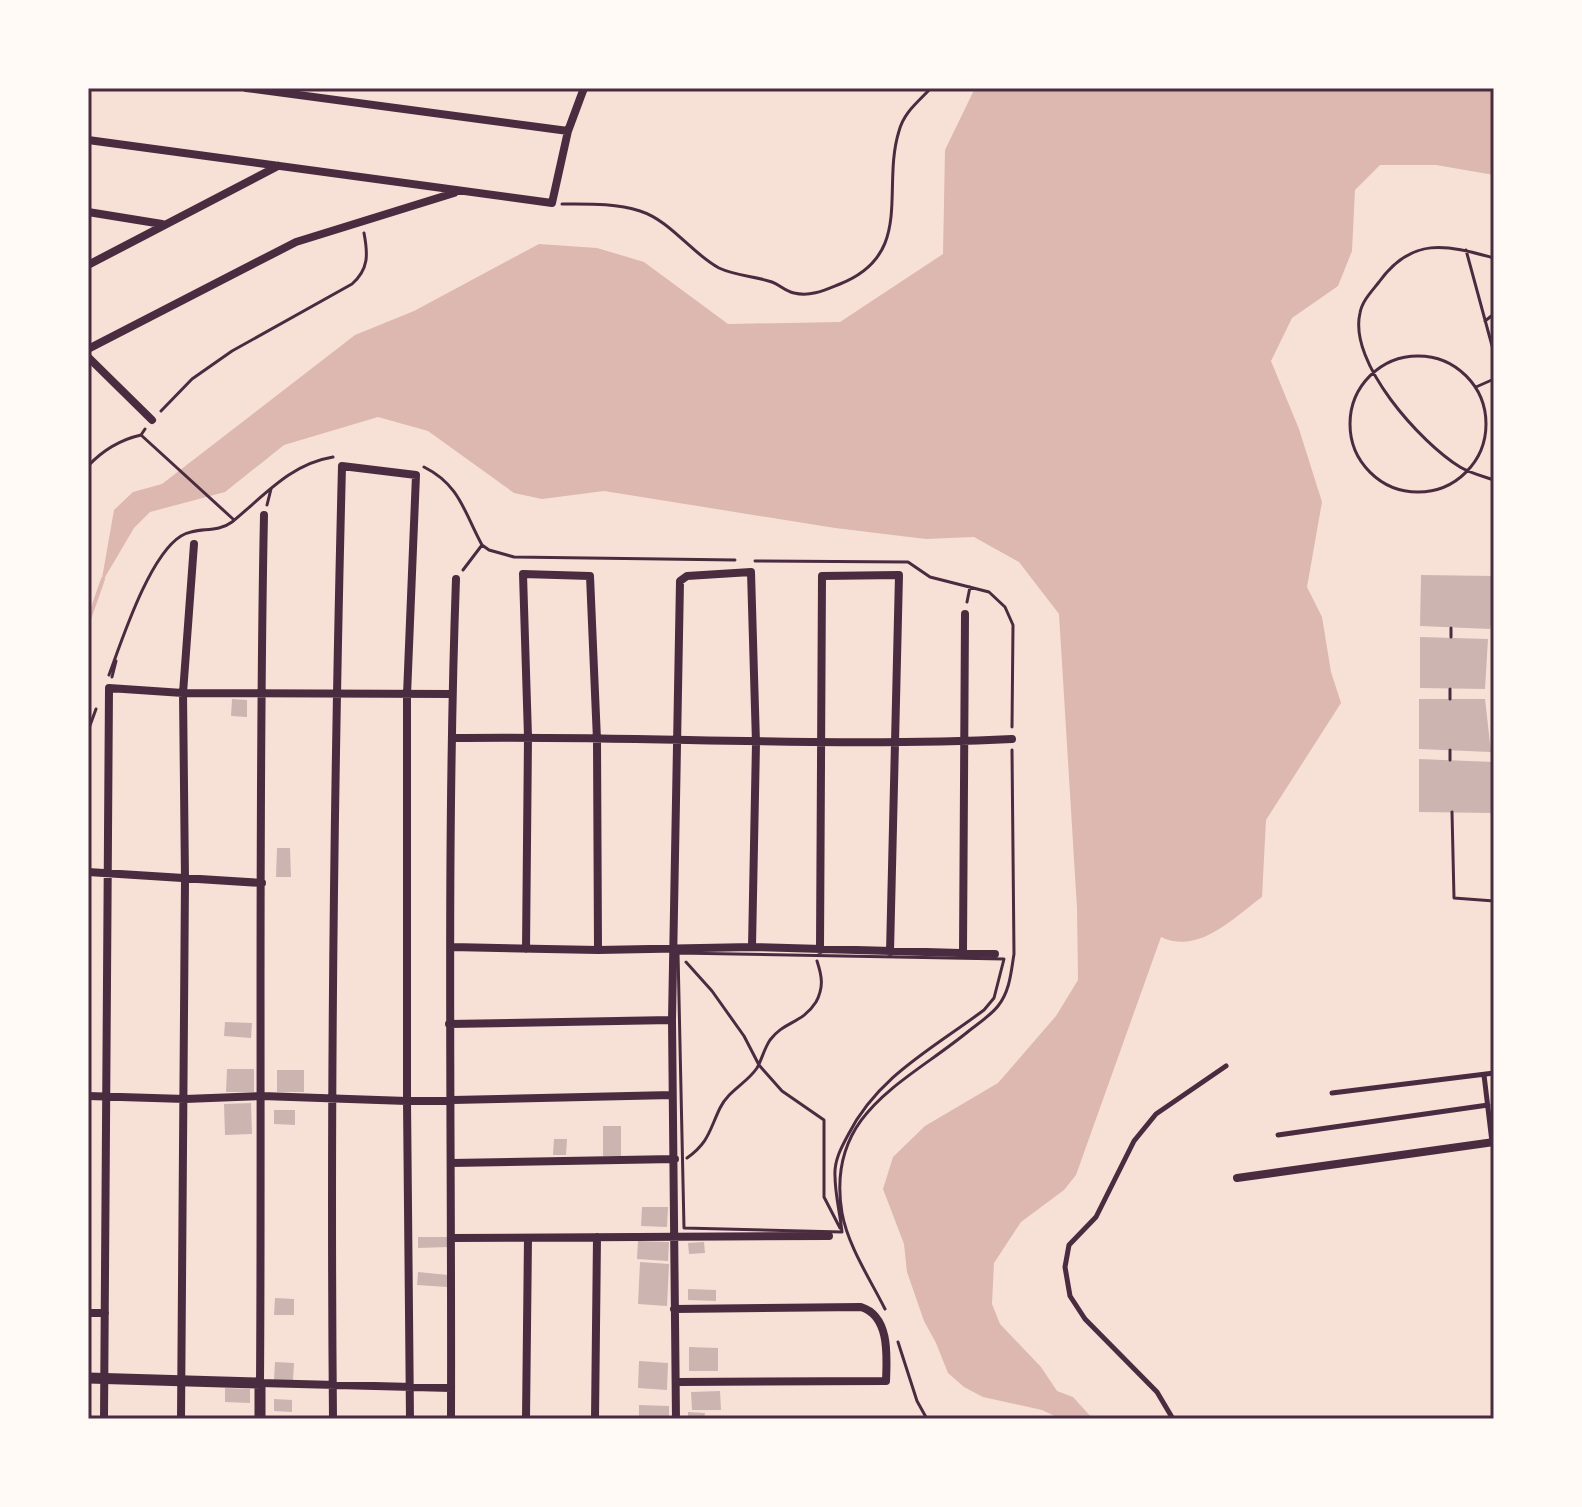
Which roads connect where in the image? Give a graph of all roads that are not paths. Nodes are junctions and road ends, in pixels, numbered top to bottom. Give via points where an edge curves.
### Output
1 (246, 88) edge
2 (584, 88) edge
3 (316, 93) edge
4 (568, 131) junction
5 (88, 140) edge
6 (279, 166) junction
7 (458, 191) junction
8 (88, 212) edge
9 (163, 224) junction
10 (88, 265) edge
11 (88, 349) edge
12 (88, 357) edge
13 (152, 420) road end
14 (264, 515) road end
15 (194, 544) dead end
16 (456, 579) road end
17 (965, 614) road end
18 (183, 693) junction
19 (260, 693) junction
20 (336, 694) junction
21 (452, 694) junction
22 (407, 695) junction
23 (528, 737) junction
24 (453, 738) junction
25 (1012, 739) road end
26 (597, 740) junction
27 (675, 741) junction
28 (821, 741) junction
29 (896, 741) junction
30 (964, 741) junction
31 (756, 743) junction
32 (88, 872) edge
33 (108, 873) junction
34 (185, 879) junction
35 (262, 883) junction
36 (451, 947) junction
37 (752, 947) junction
38 (526, 949) junction
39 (598, 950) junction
40 (675, 950) junction
41 (816, 952) junction
42 (890, 952) junction
43 (963, 953) junction
44 (995, 954) dead end
45 (672, 1020) junction
46 (449, 1024) junction
47 (1226, 1066) dead end
48 (1494, 1073) edge
49 (1484, 1075) junction
50 (1332, 1093) dead end
51 (672, 1095) junction
52 (88, 1096) edge
53 (106, 1096) junction
54 (262, 1096) junction
55 (332, 1098) junction
56 (185, 1099) junction
57 (449, 1099) junction
58 (407, 1101) junction
59 (1488, 1105) junction
60 (1278, 1135) dead end
61 (1493, 1142) edge
62 (677, 1162) junction
63 (451, 1163) junction
64 (1237, 1178) dead end
65 (675, 1236) junction
66 (829, 1236) dead end
67 (597, 1237) junction
68 (451, 1238) junction
69 (528, 1238) junction
70 (674, 1309) junction
71 (88, 1313) edge
72 (105, 1313) junction
73 (88, 1378) edge
74 (105, 1379) junction
75 (182, 1381) junction
76 (677, 1382) junction
77 (260, 1383) junction
78 (333, 1385) junction
79 (410, 1388) junction
80 (451, 1388) junction
81 (104, 1419) edge
82 (181, 1419) edge
83 (260, 1419) edge
84 (333, 1419) edge
85 (410, 1419) edge
86 (451, 1419) edge
87 (526, 1419) edge
88 (595, 1419) edge
89 (676, 1419) edge
90 (1173, 1419) edge

1 - 3 street
2 - 4 street
3 - 4 street
4 - 7 street via 552,203
5 - 6 street
6 - 7 street
6 - 9 street
7 - 11 street via 296,242
8 - 9 street
9 - 10 street
12 - 13 street
14 - 19 street
15 - 18 street
16 - 21 street
17 - 30 street
18 - 19 street
18 - 33 street via 107,687
18 - 34 street
19 - 20 street
19 - 35 street
20 - 22 street
20 - 22 street via 342,466 416,470
20 - 55 street
21 - 22 street
21 - 24 street
22 - 58 street
23 - 24 street
23 - 26 street
23 - 26 street via 523,574 590,576
23 - 38 street
24 - 36 street
25 - 30 street
26 - 27 street
26 - 39 street
27 - 31 street
27 - 31 street via 680,581 687,576 751,572
27 - 40 street
28 - 29 street
28 - 29 street via 822,576 899,575
28 - 31 street
28 - 41 street
29 - 30 street
29 - 42 street
30 - 43 street
31 - 37 street
32 - 33 street
33 - 34 street
33 - 53 street
34 - 35 street
34 - 56 street
35 - 54 street
36 - 38 street
36 - 46 street
37 - 40 street
37 - 41 street
38 - 39 street
39 - 40 street
40 - 45 street
41 - 42 street
42 - 43 street
43 - 44 street
45 - 46 street
45 - 51 street
46 - 57 street
47 - 90 lane via 1156,1114 1134,1141 1096,1217 1069,1245 1065,1267 1070,1296 1085,1319 1157,1392
48 - 49 lane
49 - 50 lane
49 - 59 lane
51 - 57 street
51 - 62 street
52 - 53 street
53 - 56 street
53 - 72 street
54 - 55 street
54 - 56 street
54 - 77 street
55 - 58 street
55 - 78 street
56 - 75 street
57 - 58 street
57 - 63 street
58 - 79 street
59 - 60 lane
59 - 61 lane
61 - 64 street
62 - 63 street
62 - 65 street
63 - 68 street
65 - 66 street
65 - 67 street
65 - 70 street
67 - 69 street
67 - 88 street
68 - 69 street
68 - 80 street
69 - 87 street
70 - 76 street
70 - 76 street via 861,1307 876,1317 887,1354 886,1381
71 - 72 street
72 - 74 street
73 - 74 street
74 - 75 street
74 - 81 street
75 - 77 street
75 - 82 street
76 - 89 street
77 - 78 street
77 - 83 street
78 - 79 street
78 - 84 street
79 - 80 street
79 - 85 street
80 - 86 street

